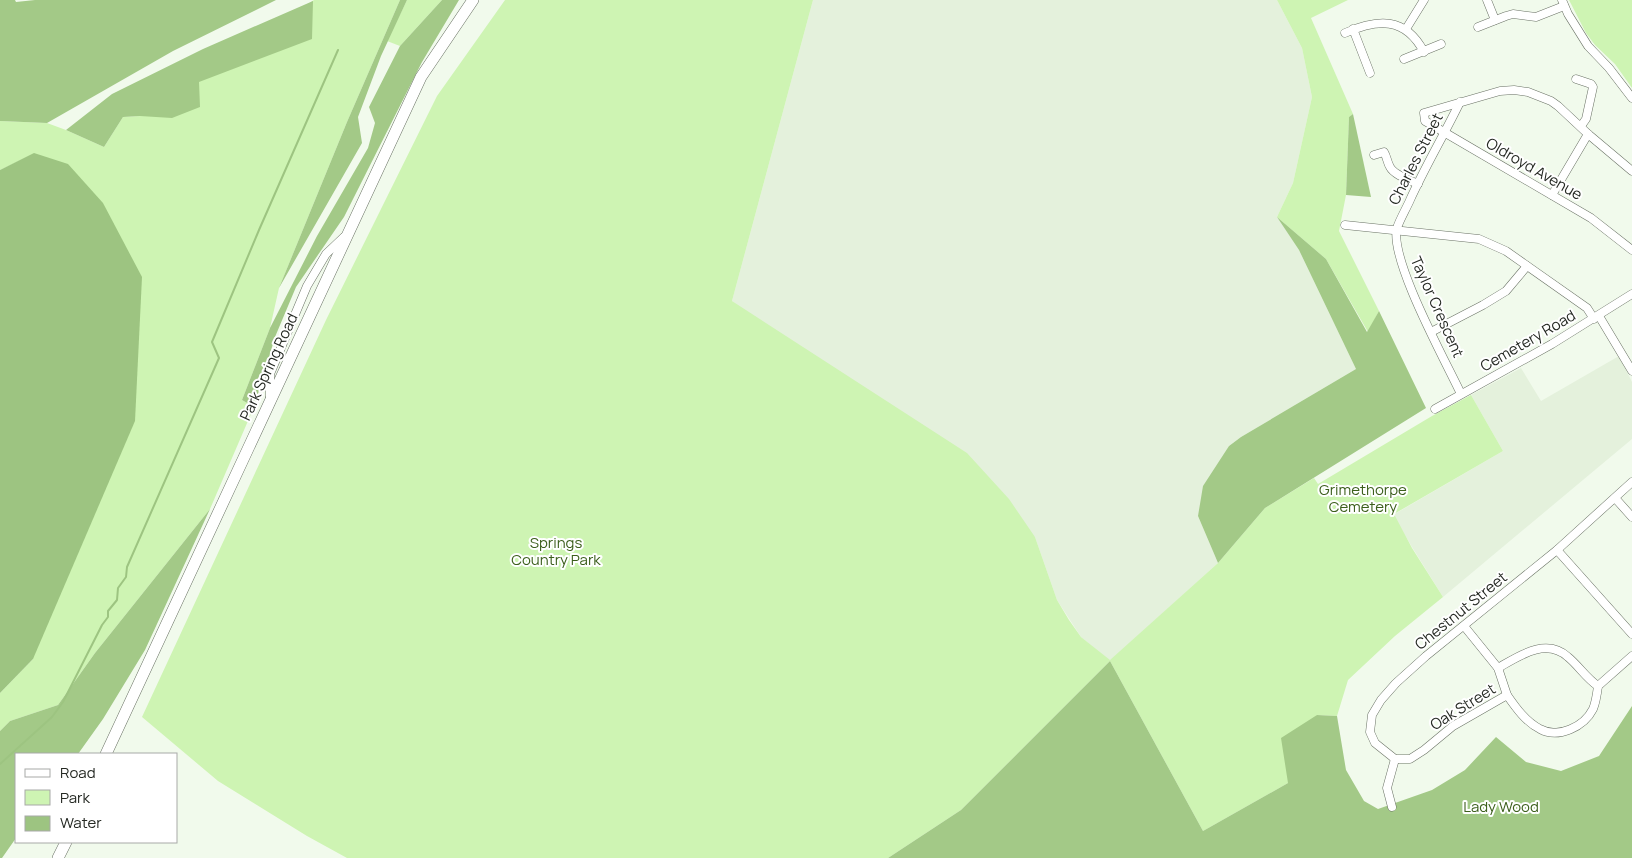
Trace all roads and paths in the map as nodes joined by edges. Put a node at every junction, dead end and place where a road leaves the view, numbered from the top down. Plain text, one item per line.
1 (473, 0) edge
2 (1424, 0) edge
3 (1487, 0) edge
4 (1563, 3) edge
5 (1495, 20) junction
6 (1478, 27) dead end
7 (1353, 29) junction
8 (1406, 29) junction
9 (1345, 33) dead end
10 (1441, 44) dead end
11 (1424, 52) junction
12 (1404, 60) dead end
13 (1370, 73) dead end
14 (1576, 79) dead end
15 (1632, 98) edge
16 (1460, 102) junction
17 (1581, 126) junction
18 (1445, 133) junction
19 (1588, 134) junction
20 (1374, 155) dead end
21 (1632, 171) edge
22 (1418, 184) junction
23 (1552, 195) junction
24 (1345, 225) dead end
25 (1397, 229) junction
26 (1632, 250) edge
27 (1527, 266) junction
28 (1632, 294) edge
29 (1596, 317) junction
30 (1431, 332) junction
31 (1632, 371) edge
32 (1461, 394) junction
33 (1435, 409) dead end
34 (1632, 482) edge
35 (1615, 498) junction
36 (1632, 517) edge
37 (1557, 550) junction
38 (1464, 626) junction
39 (1632, 634) edge
40 (1632, 656) edge
41 (1498, 668) junction
42 (1598, 686) junction
43 (1507, 696) junction
44 (106, 753) edge
45 (1396, 759) junction
46 (1392, 807) dead end
47 (66, 843) edge
48 (58, 858) edge

1 - 44 main road, Park Spring Road
2 - 8 street
3 - 5 street
4 - 5 street
4 - 15 street
5 - 6 street
7 - 8 street
7 - 9 street
7 - 13 street
8 - 11 street
10 - 11 street
11 - 12 street
14 - 17 street
16 - 17 street
16 - 18 street, Charles Street
16 - 18 street, Oldroyd Avenue
17 - 19 street
18 - 22 street, Charles Street
18 - 23 street, Oldroyd Avenue
19 - 21 street
19 - 23 street
20 - 22 street
22 - 25 street, Charles Street
23 - 26 street, Oldroyd Avenue
24 - 25 street
25 - 27 street
25 - 30 street, Taylor Crescent
27 - 29 street
27 - 30 street
28 - 29 street, Cemetery Road
29 - 31 street
29 - 32 street, Cemetery Road
30 - 32 street, Taylor Crescent
32 - 33 street, Cemetery Road
34 - 35 street, Chestnut Street
35 - 36 street
35 - 37 street, Chestnut Street
37 - 38 street, Chestnut Street
37 - 39 street
38 - 41 street
38 - 45 street, Chestnut Street
40 - 42 street
41 - 42 street
41 - 43 street
42 - 43 street, Oak Street
43 - 45 street, Oak Street
45 - 46 street
47 - 48 main road

